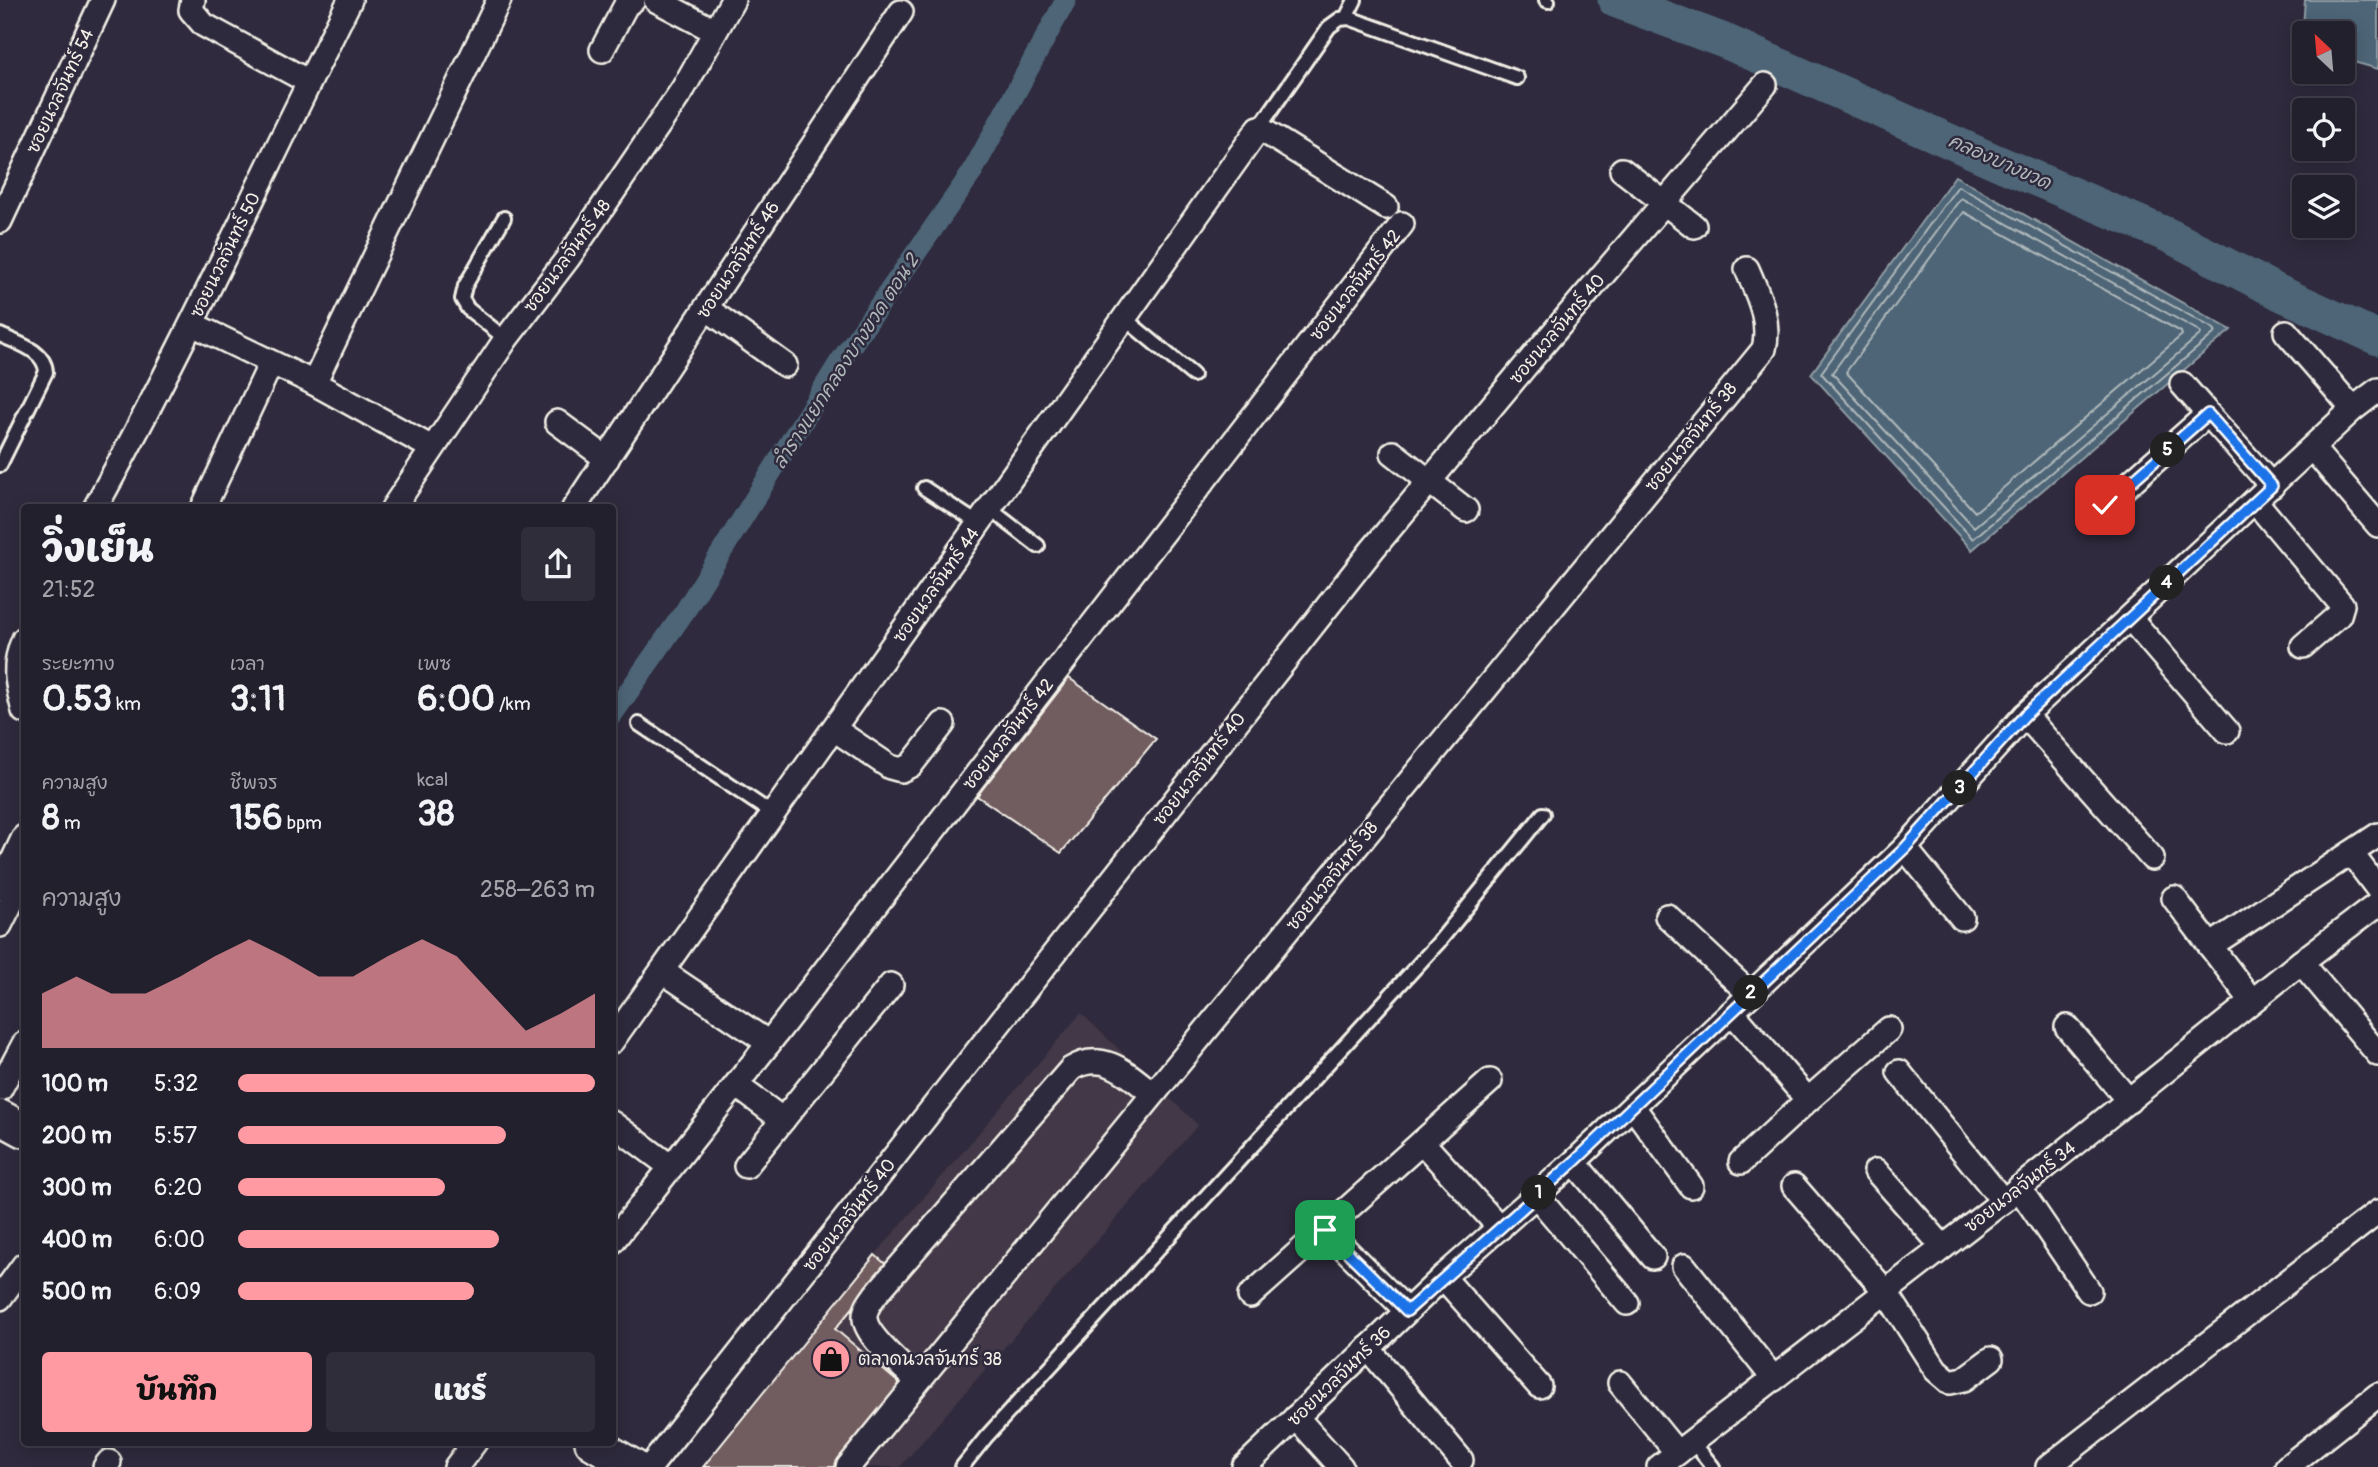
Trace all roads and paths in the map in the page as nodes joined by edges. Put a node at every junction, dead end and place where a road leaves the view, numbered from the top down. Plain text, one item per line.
1 (103, 0) edge
2 (193, 0) edge
3 (350, 0) edge
4 (499, 0) edge
5 (633, 0) edge
6 (656, 0) edge
7 (733, 0) edge
8 (1355, 0) edge
9 (901, 12) dead end
10 (1346, 18) junction
11 (715, 32) junction
12 (602, 50) dead end
13 (1517, 78) dead end
14 (309, 82) junction
15 (1765, 85) dead end
16 (1259, 128) junction
17 (1622, 170) dead end
18 (1664, 203) junction
19 (504, 218) dead end
20 (0, 221) edge
21 (1694, 226) dead end
22 (1747, 269) dead end
23 (706, 308) junction
24 (1124, 318) junction
25 (192, 324) junction
26 (2286, 332) dead end
27 (0, 335) edge
28 (506, 339) junction
29 (271, 363) junction
30 (785, 365) dead end
31 (1193, 375) dead end
32 (314, 383) junction
33 (2182, 384) dead end
34 (2378, 390) edge
35 (2353, 409) junction
36 (2208, 414) junction
37 (556, 422) dead end
38 (432, 448) junction
39 (2312, 448) junction
40 (1393, 453) dead end
41 (607, 459) junction
42 (0, 465) edge
43 (1429, 481) junction
44 (924, 488) dead end
45 (2264, 494) junction
46 (97, 504) edge
47 (205, 504) edge
48 (396, 504) edge
49 (577, 504) edge
50 (2105, 505) dead end
51 (1466, 510) dead end
52 (984, 516) junction
53 (2378, 525) edge
54 (1038, 546) dead end
55 (2130, 618) junction
56 (21, 646) edge
57 (2303, 646) dead end
58 (21, 699) edge
59 (2025, 715) junction
60 (639, 724) dead end
61 (943, 724) dead end
62 (834, 729) junction
63 (2227, 731) dead end
64 (773, 814) junction
65 (1543, 814) dead end
66 (2378, 835) edge
67 (1905, 848) junction
68 (2351, 853) junction
69 (21, 857) edge
70 (2152, 858) dead end
71 (2378, 889) edge
72 (16, 890) edge
73 (2174, 898) dead end
74 (2378, 904) edge
75 (1667, 916) dead end
76 (1962, 918) dead end
77 (0, 925) edge
78 (2210, 946) junction
79 (2301, 962) junction
80 (662, 971) junction
81 (891, 985) dead end
82 (1750, 994) junction
83 (2252, 1001) junction
84 (1732, 1012) junction
85 (2067, 1027) dead end
86 (1889, 1029) dead end
87 (616, 1035) edge
88 (769, 1044) junction
89 (21, 1050) edge
90 (2378, 1054) edge
91 (1899, 1072) dead end
92 (1490, 1082) dead end
93 (736, 1085) junction
94 (0, 1089) edge
95 (1153, 1094) junction
96 (1808, 1100) junction
97 (2129, 1101) junction
98 (1633, 1107) junction
99 (0, 1117) edge
100 (783, 1121) junction
101 (616, 1126) edge
102 (21, 1128) edge
103 (1422, 1142) junction
104 (1574, 1162) junction
105 (1741, 1163) dead end
106 (746, 1166) dead end
107 (671, 1167) junction
108 (1877, 1171) dead end
109 (1692, 1186) dead end
110 (1794, 1186) dead end
111 (1536, 1195) junction
112 (2011, 1195) junction
113 (2378, 1212) edge
114 (1500, 1228) junction
115 (1325, 1230) junction
116 (616, 1237) edge
117 (1943, 1247) junction
118 (1653, 1257) dead end
119 (1684, 1266) dead end
120 (21, 1269) edge
121 (1443, 1277) junction
122 (2090, 1291) dead end
123 (1886, 1292) junction
124 (1250, 1296) dead end
125 (0, 1298) edge
126 (1627, 1303) dead end
127 (1407, 1311) junction
128 (1368, 1348) junction
129 (1991, 1359) dead end
130 (1774, 1379) junction
131 (918, 1381) junction
132 (1620, 1382) dead end
133 (1539, 1386) dead end
134 (2378, 1395) edge
135 (1296, 1417) junction
136 (472, 1446) edge
137 (599, 1446) edge
138 (1676, 1454) edge
139 (1461, 1460) dead end
140 (456, 1467) edge
141 (634, 1467) edge
142 (650, 1467) edge
143 (848, 1467) edge
144 (962, 1467) edge
145 (1244, 1467) edge
146 (1341, 1467) edge
147 (1713, 1467) edge
148 (2048, 1467) edge
149 (2287, 1467) edge

1 - 20 street, ซอยนวลจันทร์ 54
2 - 14 street
3 - 14 street, ซอยนวลจันทร์ 50
4 - 32 street
5 - 12 street
6 - 11 street
7 - 11 street, ซอยนวลจันทร์ 48
8 - 10 lane
9 - 23 street, ซอยนวลจันทร์ 46
10 - 13 lane
10 - 16 lane
11 - 28 street, ซอยนวลจันทร์ 48
14 - 25 street, ซอยนวลจันทร์ 50
15 - 18 street, ซอยนวลจันทร์ 40
16 - 24 street, ซอยนวลจันทร์ 44
16 - 88 street, ซอยนวลจันทร์ 42
17 - 18 street
18 - 21 street
18 - 43 street, ซอยนวลจันทร์ 40
19 - 28 lane
22 - 95 street, ซอยนวลจันทร์ 38
23 - 30 street
23 - 41 street, ซอยนวลจันทร์ 46
24 - 31 lane
24 - 52 street, ซอยนวลจันทร์ 44
25 - 29 street
25 - 46 street, ซอยนวลจันทร์ 50
26 - 35 street
27 - 42 lane
28 - 38 street, ซอยนวลจันทร์ 48
29 - 32 street
29 - 47 street
32 - 38 street
33 - 36 street
34 - 35 street, ซอยนวลจันทร์ 36
35 - 39 street, ซอยนวลจันทร์ 36
36 - 45 street
36 - 50 street
37 - 41 street
38 - 48 street, ซอยนวลจันทร์ 48
39 - 45 street, ซอยนวลจันทร์ 36
39 - 53 street
40 - 43 street
41 - 49 street, ซอยนวลจันทร์ 46
43 - 51 street
43 - 142 street, ซอยนวลจันทร์ 40
44 - 52 lane
45 - 55 street, ซอยนวลจันทร์ 36
45 - 57 street
52 - 54 lane
52 - 62 street, ซอยนวลจันทร์ 44
55 - 59 street, ซอยนวลจันทร์ 36
55 - 63 street
56 - 58 street
59 - 67 street, ซอยนวลจันทร์ 36
59 - 70 street
60 - 64 lane
61 - 62 street
62 - 64 street, ซอยนวลจันทร์ 44
64 - 80 street, ซอยนวลจันทร์ 44
65 - 144 lane
66 - 68 street
67 - 76 street
67 - 82 street, ซอยนวลจันทร์ 36
68 - 71 street
68 - 78 street
69 - 72 street
72 - 77 street
73 - 78 street
74 - 79 street, ซอยนวลจันทร์ 34
75 - 82 street
78 - 83 street
79 - 83 street, ซอยนวลจันทร์ 34
79 - 90 street
80 - 87 street, ซอยนวลจันทร์ 44
80 - 88 street
81 - 100 street
82 - 84 street, ซอยนวลจันทร์ 36
83 - 97 street, ซอยนวลจันทร์ 34
84 - 96 street
84 - 98 street, ซอยนวลจันทร์ 36
85 - 97 street
86 - 96 street
88 - 93 street, ซอยนวลจันทร์ 42
89 - 94 street
91 - 112 street
92 - 103 street
93 - 100 street
93 - 107 street, ซอยนวลจันทร์ 42
95 - 131 street, ซอยนวลจันทร์ 38
95 - 131 street
96 - 105 street
97 - 112 street, ซอยนวลจันทร์ 34
98 - 104 street, ซอยนวลจันทร์ 36
98 - 109 street
99 - 102 main road
100 - 106 street
101 - 107 street
103 - 114 street
103 - 115 street
104 - 111 street, ซอยนวลจันทร์ 36
104 - 118 street
107 - 116 street, ซอยนวลจันทร์ 42
108 - 117 street
110 - 123 street
111 - 114 street, ซอยนวลจันทร์ 36
111 - 126 street
112 - 117 street, ซอยนวลจันทร์ 34
112 - 122 street
113 - 148 street
114 - 121 street, ซอยนวลจันทร์ 36
115 - 124 street
115 - 127 street
117 - 123 street, ซอยนวลจันทร์ 34
119 - 130 street
120 - 125 street
121 - 127 street, ซอยนวลจันทร์ 36
121 - 133 street
123 - 129 street
123 - 130 street, ซอยนวลจันทร์ 34
127 - 128 street, ซอยนวลจันทร์ 36
128 - 135 street, ซอยนวลจันทร์ 36
128 - 139 street
130 - 138 street, ซอยนวลจันทร์ 34
131 - 143 street, ซอยนวลจันทร์ 38
132 - 138 street
134 - 149 street
135 - 145 street, ซอยนวลจันทร์ 36
135 - 146 street
136 - 140 street
137 - 141 main road
138 - 147 lane

